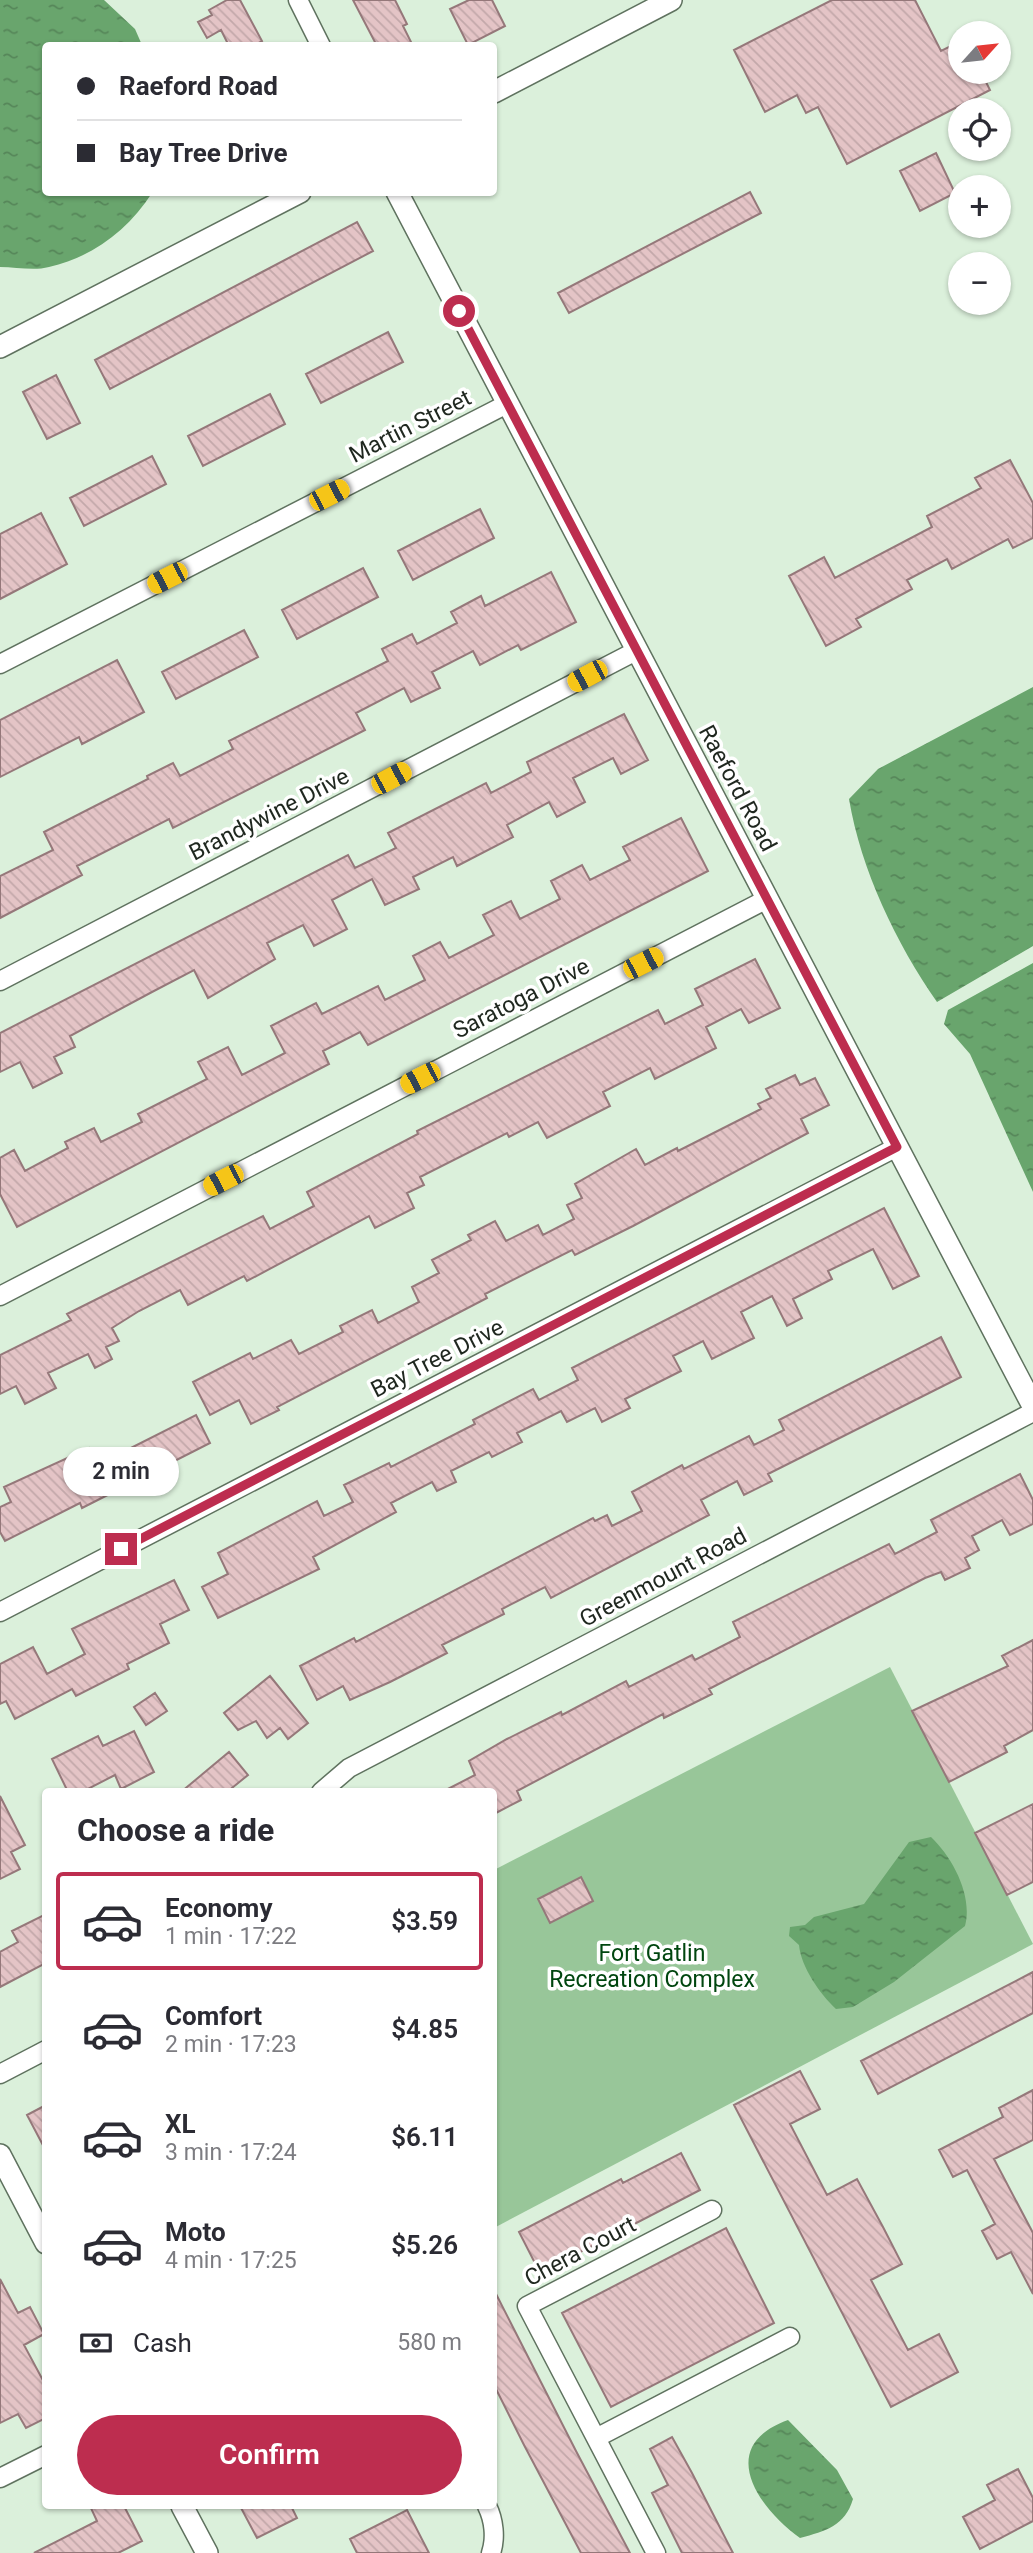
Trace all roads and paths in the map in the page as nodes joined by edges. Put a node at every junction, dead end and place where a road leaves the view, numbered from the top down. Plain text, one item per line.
1 (298, 0) edge
2 (671, 0) edge
3 (319, 42) edge
4 (497, 90) edge
5 (292, 196) edge
6 (399, 196) edge
7 (0, 347) edge
8 (507, 404) junction
9 (636, 651) junction
10 (0, 664) edge
11 (767, 899) junction
12 (0, 981) edge
13 (897, 1147) junction
14 (0, 1296) edge
15 (1033, 1406) edge
16 (1033, 1412) edge
17 (0, 1612) edge
18 (326, 1788) edge
19 (42, 2052) edge
20 (0, 2074) edge
21 (0, 2155) edge
22 (712, 2210) dead end
23 (42, 2236) edge
24 (790, 2337) dead end
25 (596, 2438) junction
26 (42, 2457) edge
27 (0, 2478) edge
28 (184, 2509) edge
29 (488, 2509) edge
30 (207, 2553) edge
31 (491, 2553) edge
32 (656, 2553) edge

1 - 3 street
2 - 4 street
5 - 7 street
6 - 8 street, Raeford Road
8 - 9 street, Raeford Road
8 - 10 street, Martin Street
9 - 11 street, Raeford Road
9 - 12 street, Brandywine Drive
11 - 13 street, Raeford Road
11 - 14 street, Saratoga Drive
13 - 15 street, Raeford Road
13 - 17 street, Bay Tree Drive
16 - 18 street, Greenmount Road
19 - 20 street
21 - 23 street
22 - 25 street, Chera Court
24 - 25 street
25 - 32 street, Chera Court
26 - 27 street
28 - 30 street
29 - 31 street

